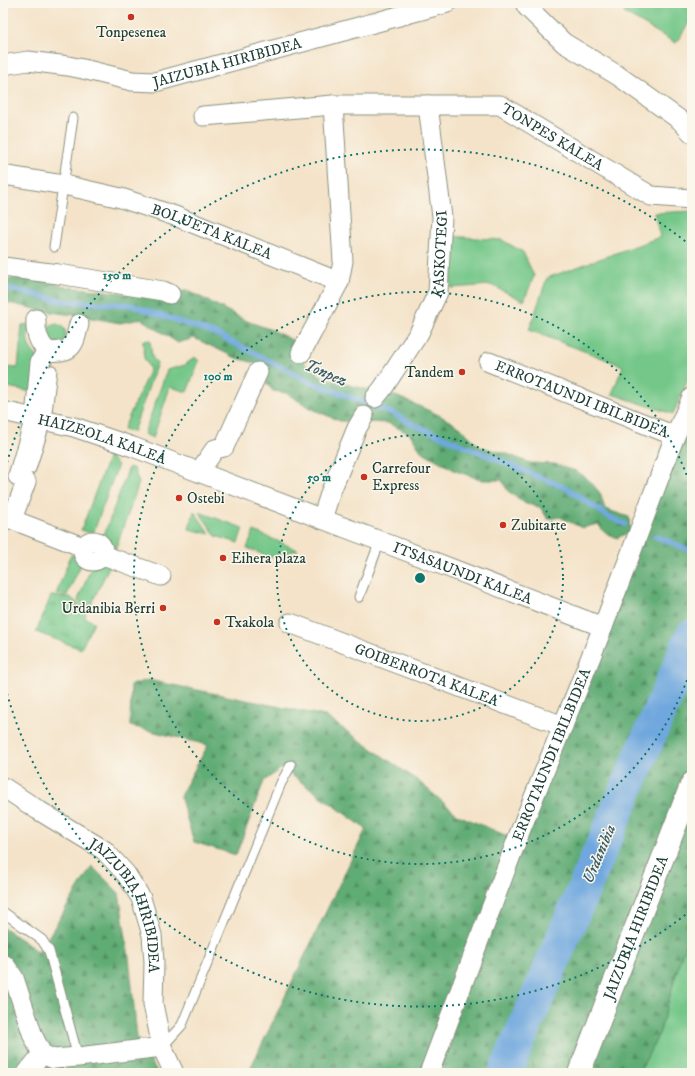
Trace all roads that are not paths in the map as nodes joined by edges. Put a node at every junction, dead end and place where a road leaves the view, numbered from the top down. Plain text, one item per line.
1 (446, 3) edge
2 (525, 3) edge
3 (3, 64) edge
4 (333, 104) junction
5 (428, 105) junction
6 (203, 116) dead end
7 (73, 118) dead end
8 (692, 133) edge
9 (3, 175) edge
10 (64, 185) junction
11 (692, 199) edge
12 (54, 247) dead end
13 (3, 267) edge
14 (339, 282) junction
15 (170, 294) dead end
16 (36, 319) dead end
17 (79, 324) dead end
18 (47, 351) junction
19 (301, 353) dead end
20 (489, 362) dead end
21 (52, 370) dead end
22 (258, 372) dead end
23 (379, 393) dead end
24 (692, 397) edge
25 (3, 411) edge
26 (364, 416) dead end
27 (40, 420) junction
28 (675, 436) junction
29 (31, 469) dead end
30 (199, 472) junction
31 (8, 518) edge
32 (322, 519) junction
33 (380, 541) junction
34 (161, 576) dead end
35 (359, 597) dead end
36 (290, 623) dead end
37 (603, 627) junction
38 (563, 726) junction
39 (291, 765) dead end
40 (692, 783) edge
41 (3, 787) edge
42 (3, 912) edge
43 (3, 964) edge
44 (162, 1047) junction
45 (42, 1054) junction
46 (78, 1057) junction
47 (27, 1073) edge
48 (174, 1073) edge
49 (429, 1073) edge
50 (579, 1073) edge

1 - 3 street, JAIZUBIA HIRIBIDEA
2 - 8 street
4 - 5 street, TONPES KALEA
4 - 6 street, TONPES KALEA
4 - 14 street
5 - 11 street, TONPES KALEA
5 - 23 street, KASKOTEGI
7 - 10 lane
9 - 10 street, BOLUETA KALEA
10 - 12 lane
10 - 14 street, BOLUETA KALEA
13 - 15 street
14 - 19 street
16 - 18 street
17 - 18 street
18 - 27 street
20 - 28 street, ERROTAUNDI IBILBIDEA
21 - 27 lane
22 - 30 street
24 - 28 street, ERROTAUNDI IBILBIDEA
25 - 27 street, HAIZEOLA KALEA
26 - 32 street
27 - 29 lane
27 - 30 street, HAIZEOLA KALEA
27 - 31 street
28 - 37 street, ERROTAUNDI IBILBIDEA
30 - 32 street
31 - 34 street
32 - 33 street, ITSASAUNDI KALEA
33 - 35 lane
33 - 37 street, ITSASAUNDI KALEA
36 - 38 street, GOIBERROTA KALEA
37 - 38 street, ERROTAUNDI IBILBIDEA
38 - 49 street, ERROTAUNDI IBILBIDEA
39 - 44 lane
40 - 50 main road, JAIZUBIA HIRIBIDEA
41 - 44 street, JAIZUBIA HIRIBIDEA
42 - 46 lane
43 - 45 street
44 - 46 street
44 - 48 street, JAIZUBIA HIRIBIDEA
45 - 46 street
45 - 47 street

